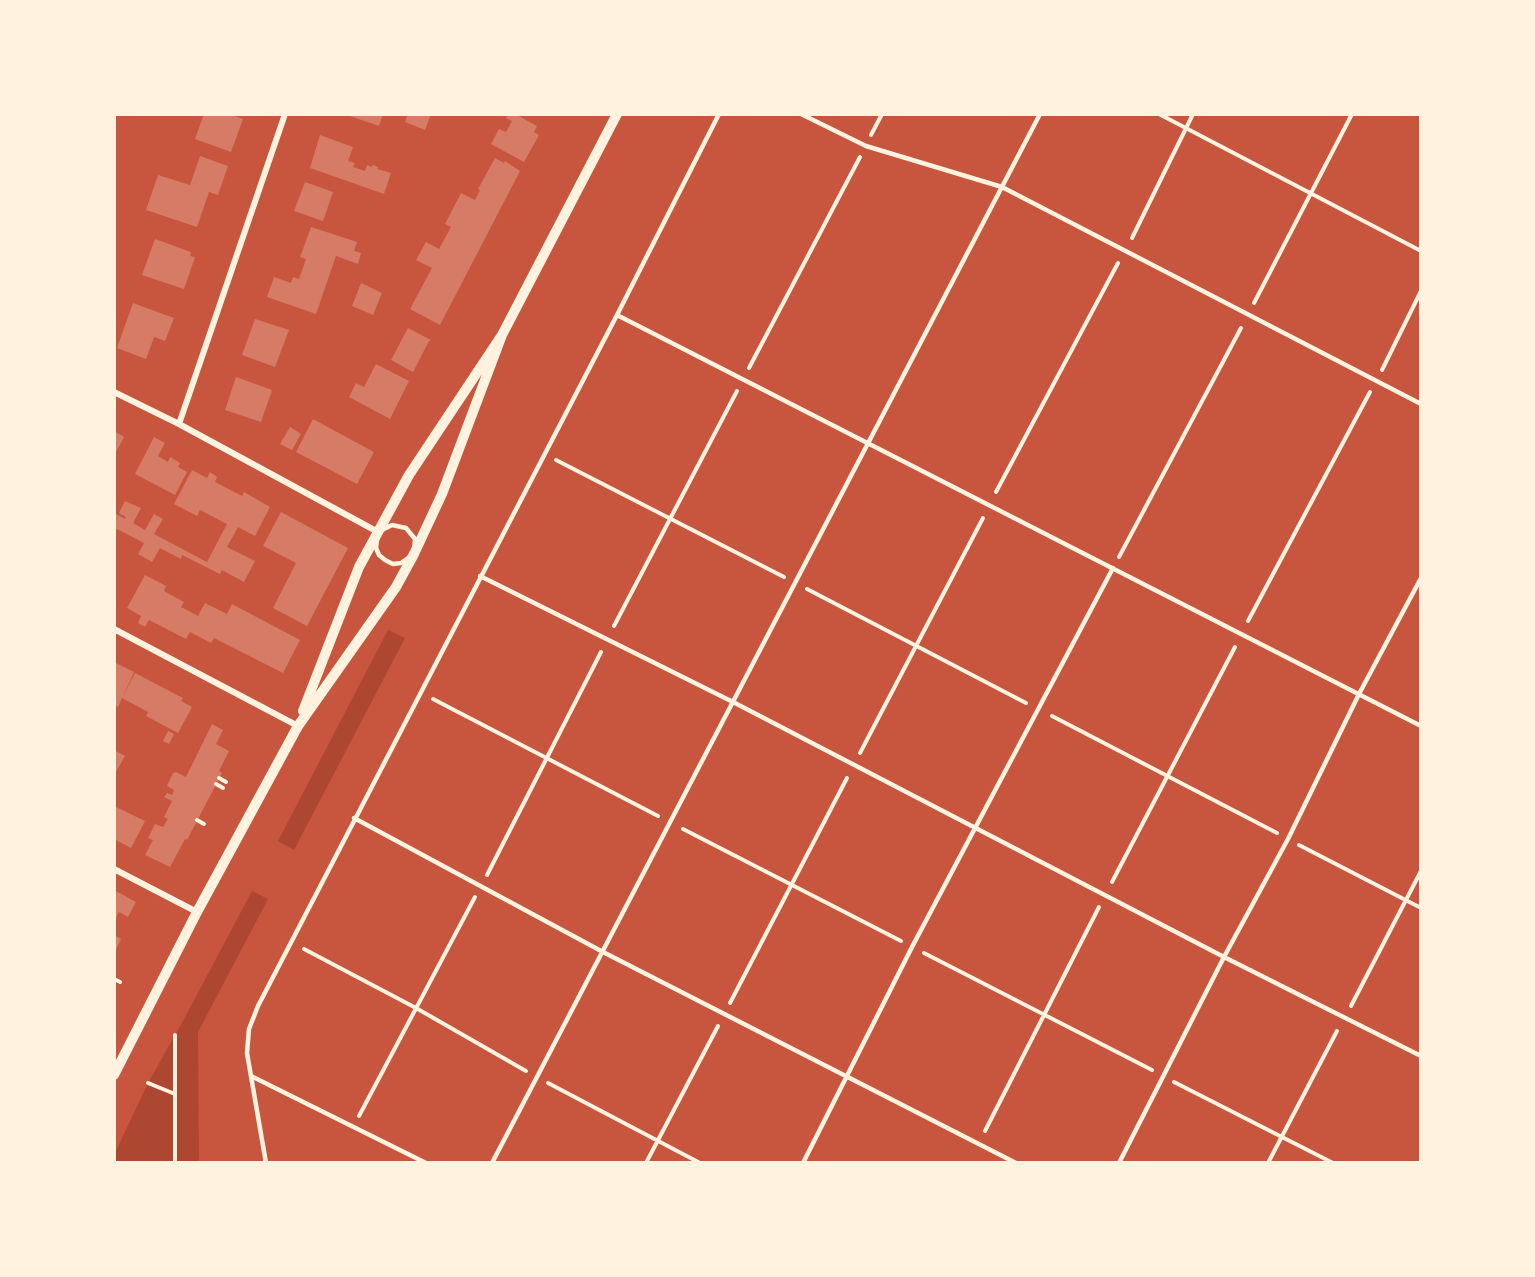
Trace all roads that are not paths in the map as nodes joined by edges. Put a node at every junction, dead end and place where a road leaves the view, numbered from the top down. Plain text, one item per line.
1 (285, 114) edge
2 (617, 114) edge
3 (719, 114) edge
4 (801, 114) edge
5 (1040, 114) edge
6 (1002, 187) junction
7 (617, 315) junction
8 (502, 335) junction
9 (114, 392) edge
10 (1421, 404) edge
11 (179, 424) junction
12 (868, 443) junction
13 (378, 532) junction
14 (414, 554) junction
15 (1113, 568) junction
16 (480, 576) junction
17 (1421, 578) edge
18 (114, 629) edge
19 (1359, 694) junction
20 (733, 702) junction
21 (298, 726) junction
22 (1421, 726) edge
23 (354, 818) junction
24 (975, 826) junction
25 (114, 869) edge
26 (197, 912) junction
27 (603, 952) junction
28 (1224, 957) junction
29 (1421, 1056) edge
30 (114, 1075) edge
31 (251, 1076) junction
32 (848, 1076) junction
33 (266, 1163) edge
34 (426, 1163) edge
35 (492, 1163) edge
36 (803, 1163) edge
37 (1016, 1163) edge
38 (1119, 1163) edge

1 - 11 street
2 - 8 street
3 - 7 lane
4 - 6 lane
5 - 6 lane
6 - 10 lane
6 - 12 lane
7 - 12 lane
7 - 16 lane
8 - 13 street
8 - 14 street
9 - 11 street
11 - 13 street
12 - 15 lane
12 - 20 lane
13 - 14 lane
13 - 14 lane
13 - 21 street
14 - 21 street
15 - 19 lane
15 - 24 lane
16 - 20 lane
16 - 23 lane
17 - 19 lane
18 - 21 street
19 - 22 lane
19 - 28 lane
20 - 24 lane
20 - 27 lane
21 - 26 street
23 - 27 lane
23 - 31 lane
24 - 28 lane
24 - 32 lane
25 - 26 street
26 - 30 street
27 - 32 lane
27 - 35 lane
28 - 29 lane
28 - 38 lane
31 - 33 lane
31 - 34 lane
32 - 36 lane
32 - 37 lane

